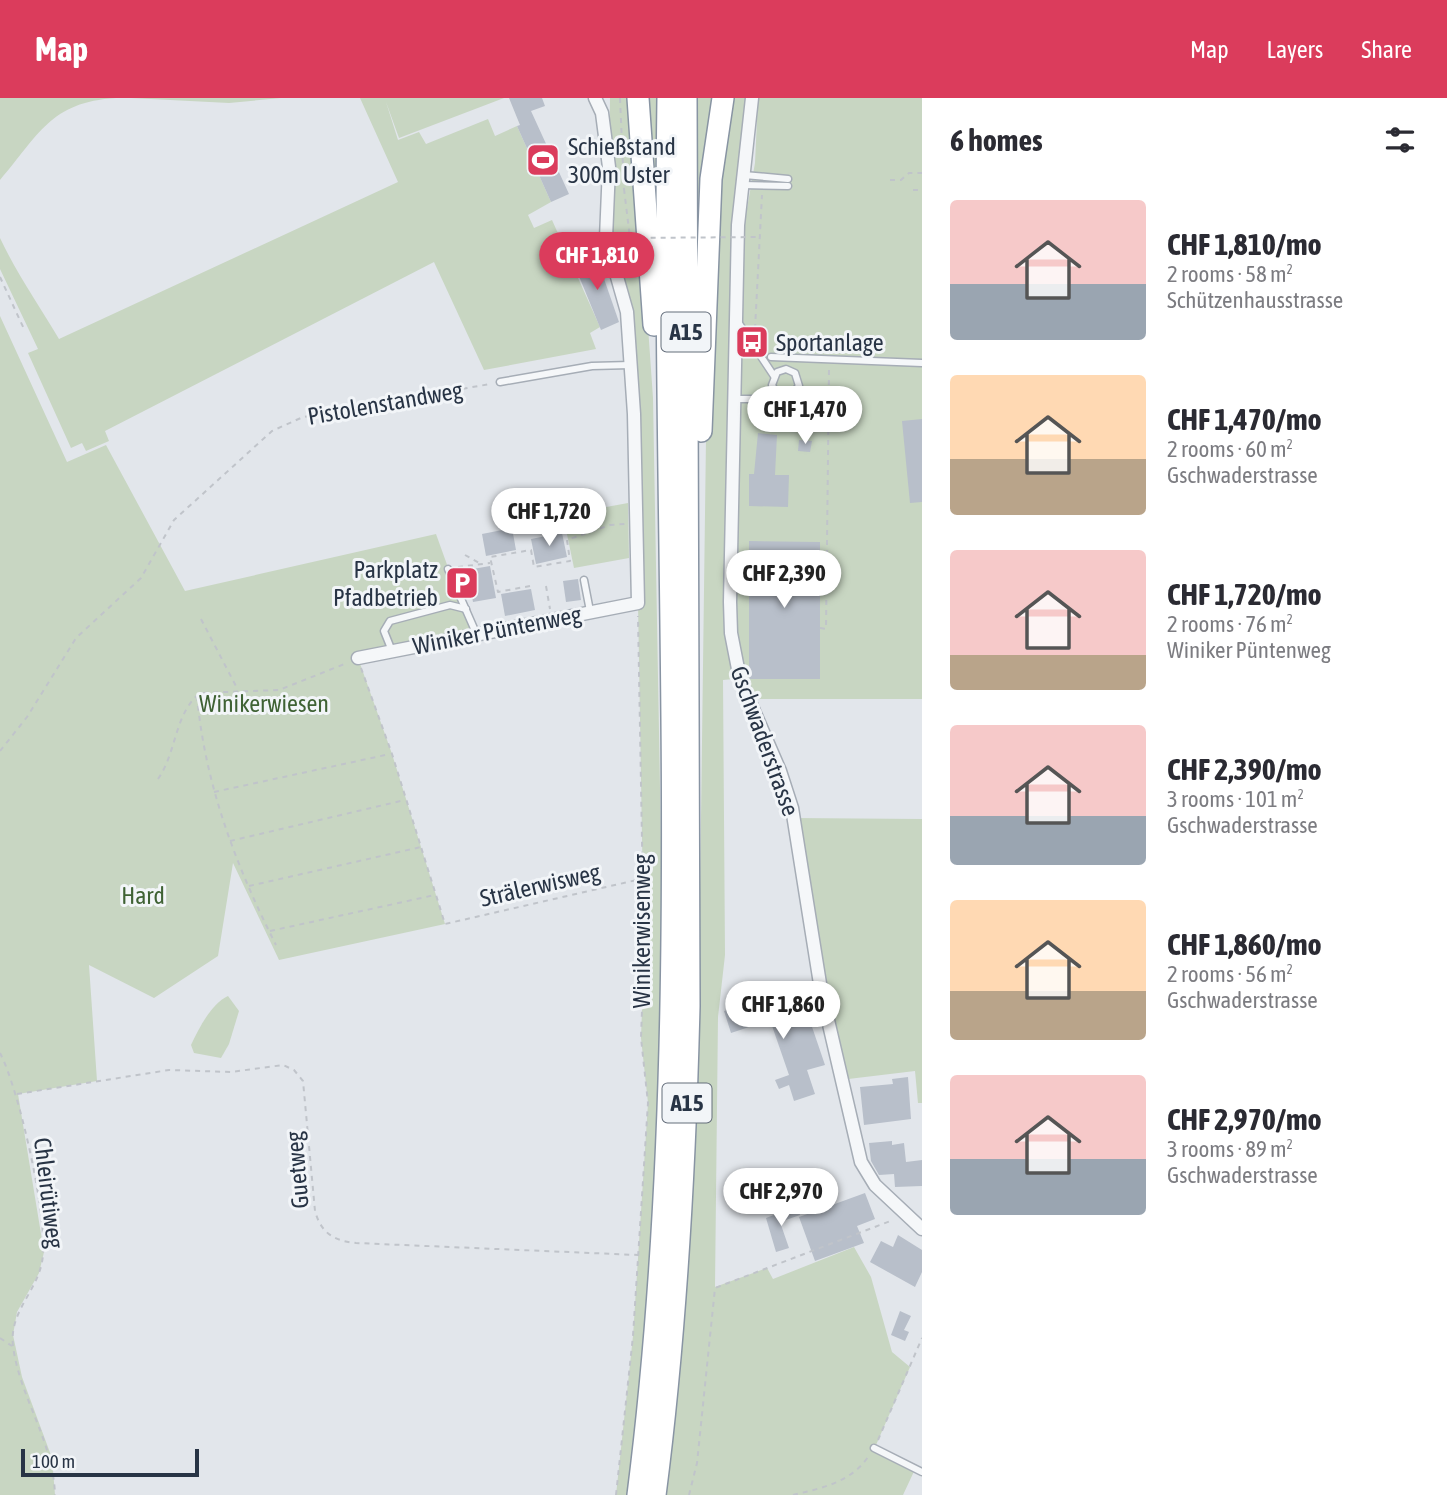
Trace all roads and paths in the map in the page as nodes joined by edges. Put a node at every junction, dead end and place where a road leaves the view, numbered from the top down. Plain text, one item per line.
1 (595, 98) edge
2 (620, 98) edge
3 (638, 98) edge
4 (668, 98) edge
5 (686, 98) edge
6 (723, 98) edge
7 (752, 98) edge
8 (922, 173) edge
9 (741, 180) junction
10 (890, 180) dead end
11 (788, 182) dead end
12 (913, 190) dead end
13 (922, 190) edge
14 (762, 195) dead end
15 (760, 237) junction
16 (0, 277) edge
17 (736, 319) junction
18 (24, 329) dead end
19 (755, 332) dead end
20 (771, 358) dead end
21 (787, 358) junction
22 (830, 360) junction
23 (922, 363) edge
24 (630, 365) junction
25 (786, 369) junction
26 (774, 376) junction
27 (500, 382) joint
28 (776, 394) junction
29 (734, 399) junction
30 (668, 487) junction
31 (636, 524) junction
32 (465, 555) dead end
33 (491, 562) junction
34 (482, 565) junction
35 (690, 565) junction
36 (448, 569) joint
37 (584, 580) dead end
38 (530, 586) dead end
39 (546, 586) dead end
40 (638, 603) junction
41 (466, 608) junction
42 (590, 611) junction
43 (201, 619) dead end
44 (552, 619) junction
45 (820, 628) dead end
46 (477, 633) junction
47 (392, 651) junction
48 (358, 658) junction
49 (239, 691) junction
50 (197, 695) junction
51 (0, 751) edge
52 (392, 754) junction
53 (159, 779) dead end
54 (214, 792) junction
55 (406, 800) junction
56 (229, 841) junction
57 (421, 848) junction
58 (642, 879) junction
59 (248, 887) junction
60 (436, 895) junction
61 (269, 931) junction
62 (276, 945) dead end
63 (0, 1054) edge
64 (17, 1094) junction
65 (907, 1214) junction
66 (922, 1229) edge
67 (639, 1255) junction
68 (0, 1338) edge
69 (922, 1338) edge
70 (13, 1347) junction
71 (874, 1448) junction
72 (922, 1472) edge
73 (55, 1495) edge
74 (616, 1495) edge
75 (638, 1495) edge
76 (655, 1495) edge
77 (689, 1495) edge
78 (793, 1495) edge

1 - 24 street
2 - 15 path, bridge
3 - 30 highway
4 - 30 highway, A15
5 - 35 highway, A15
6 - 35 highway
7 - 9 street, Gschwaderstrasse
8 - 10 path
9 - 11 lane
9 - 17 street, Gschwaderstrasse
12 - 13 path
14 - 15 path
15 - 19 path
16 - 18 path
17 - 26 lane
17 - 29 street, Gschwaderstrasse
20 - 21 lane
21 - 22 lane
21 - 25 lane
22 - 23 lane
22 - 45 path
24 - 27 lane
24 - 31 street
25 - 26 lane
25 - 28 lane
26 - 28 lane
27 - 51 path, Pistolenstandweg
28 - 29 lane
29 - 65 street, Gschwaderstrasse
30 - 75 highway, A15
31 - 33 path
31 - 40 street
32 - 34 path
33 - 34 path
33 - 38 path
34 - 36 path
35 - 76 highway, A15
36 - 41 lane
37 - 42 lane
39 - 44 path
40 - 42 street, Winiker Püntenweg
40 - 58 path, Winikerwisenweg
41 - 46 lane
41 - 47 lane
42 - 44 street, Winiker Püntenweg
43 - 49 path
44 - 46 street, Winiker Püntenweg
46 - 47 street, Winiker Püntenweg
47 - 48 street, Winiker Püntenweg
48 - 49 path
48 - 52 path
49 - 50 path
50 - 53 path
50 - 54 path
52 - 54 path
52 - 55 path
54 - 56 path
55 - 56 path
55 - 57 path
56 - 59 path
57 - 59 path
57 - 60 path
58 - 60 path, Strälerwisweg
58 - 67 path, Winikerwisenweg
59 - 61 path
60 - 61 path
61 - 62 path
63 - 64 path, Chleirütiweg
64 - 67 path, Guetweg
64 - 70 path, Chleirütiweg
65 - 66 street, Gschwaderstrasse
65 - 77 path
67 - 74 path, Winikerwisenweg
68 - 70 path
69 - 71 path
70 - 73 path, Chleirütiweg
71 - 72 lane
71 - 78 path

